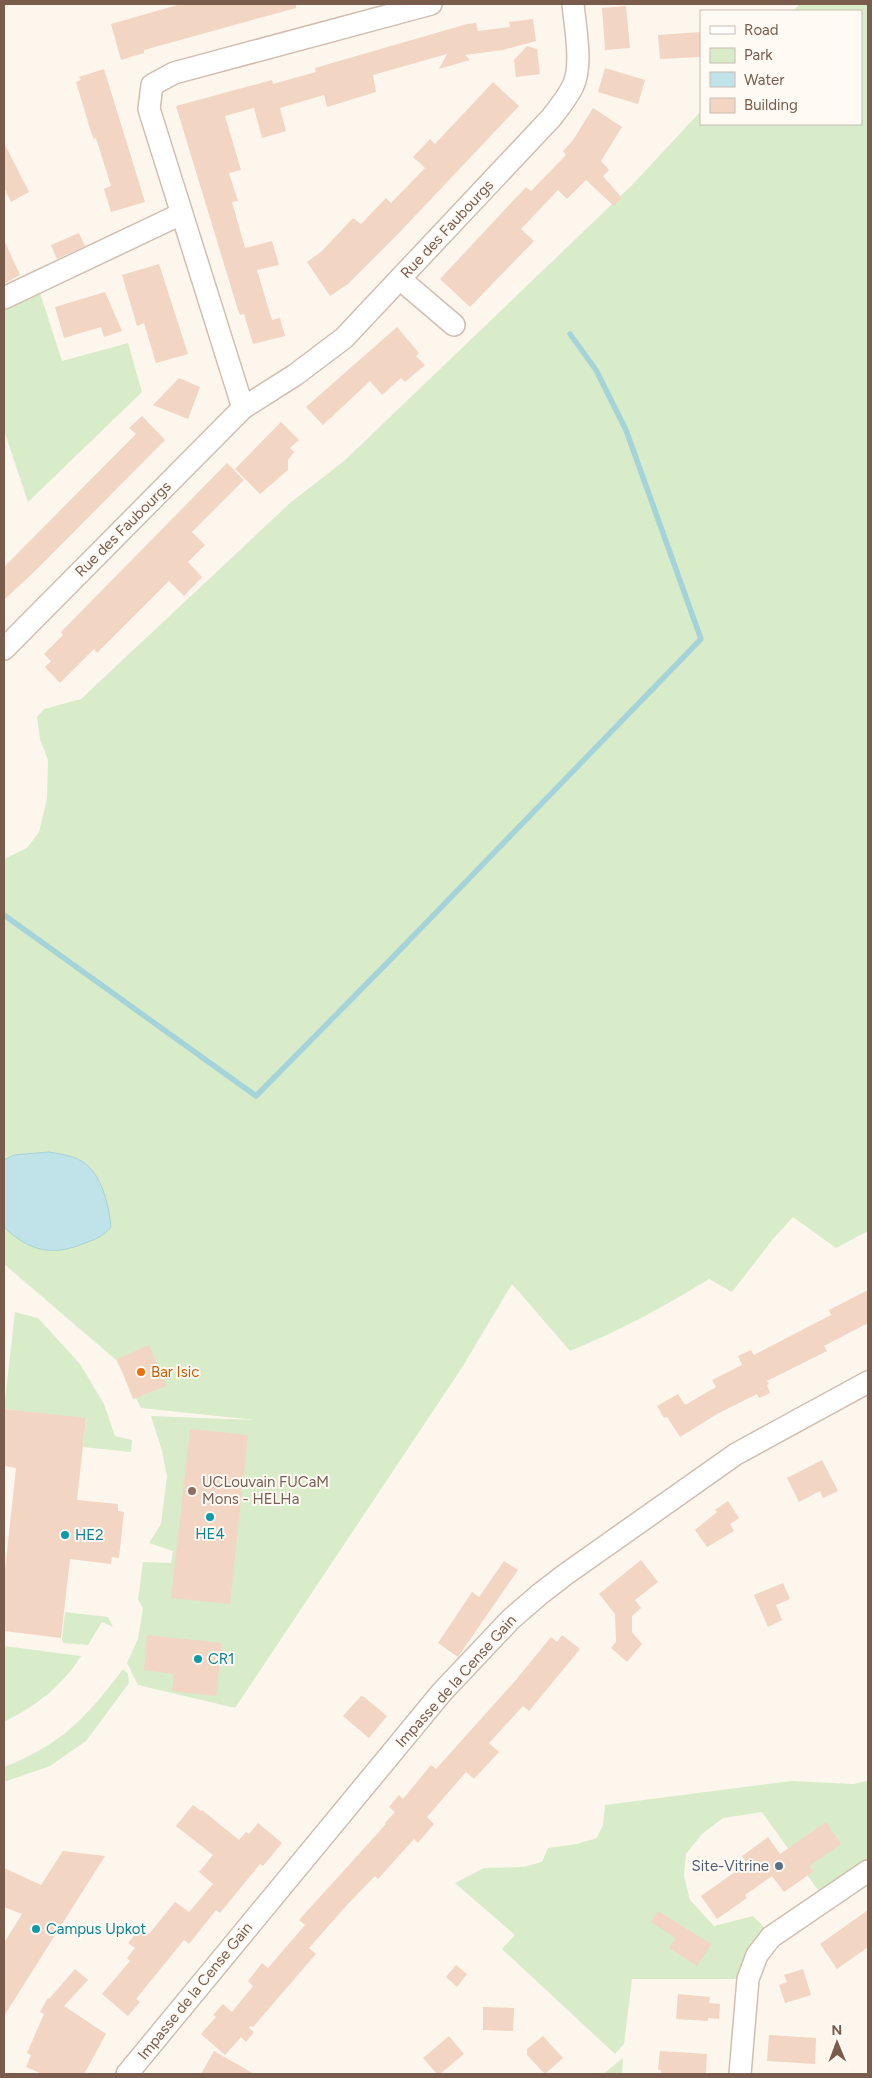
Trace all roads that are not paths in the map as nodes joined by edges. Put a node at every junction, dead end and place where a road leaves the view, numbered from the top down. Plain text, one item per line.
1 (431, 4) edge
2 (573, 4) edge
3 (182, 214) junction
4 (400, 279) junction
5 (4, 298) edge
6 (454, 325) dead end
7 (243, 408) junction
8 (4, 649) edge
9 (868, 1382) edge
10 (868, 1871) edge
11 (126, 2074) edge
12 (740, 2074) edge

1 - 3 street
2 - 4 street, Rue des Faubourgs
3 - 5 street
3 - 7 street
4 - 6 street
4 - 7 street, Rue des Faubourgs
7 - 8 street, Rue des Faubourgs
9 - 11 street, Impasse de la Cense Gain
10 - 12 street

